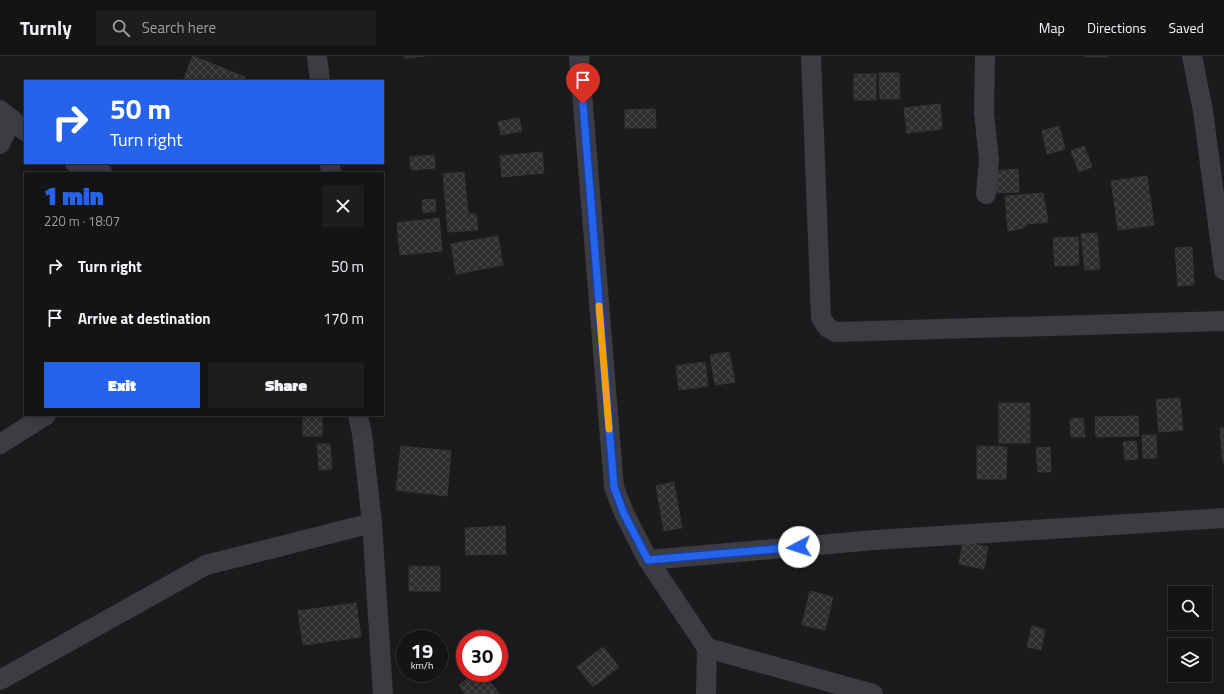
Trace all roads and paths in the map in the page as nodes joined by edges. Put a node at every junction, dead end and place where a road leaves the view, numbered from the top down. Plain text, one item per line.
1 (317, 56) edge
2 (579, 56) edge
3 (811, 56) edge
4 (985, 56) edge
5 (1192, 56) edge
6 (320, 80) edge
7 (12, 120) edge
8 (0, 144) edge
9 (78, 164) edge
10 (99, 172) edge
11 (986, 194) dead end
12 (1224, 270) edge
13 (1224, 322) edge
14 (44, 416) edge
15 (358, 416) edge
16 (0, 444) edge
17 (1224, 518) edge
18 (372, 522) junction
19 (648, 560) junction
20 (707, 648) junction
21 (0, 680) edge
22 (383, 694) edge
23 (706, 694) edge
24 (873, 694) edge

1 - 6 street
2 - 19 street
3 - 13 street
4 - 11 street
5 - 12 street
7 - 8 street
9 - 10 street
14 - 16 street
15 - 18 street
17 - 19 street
18 - 21 street
18 - 22 street
19 - 20 street
20 - 23 street
20 - 24 street

